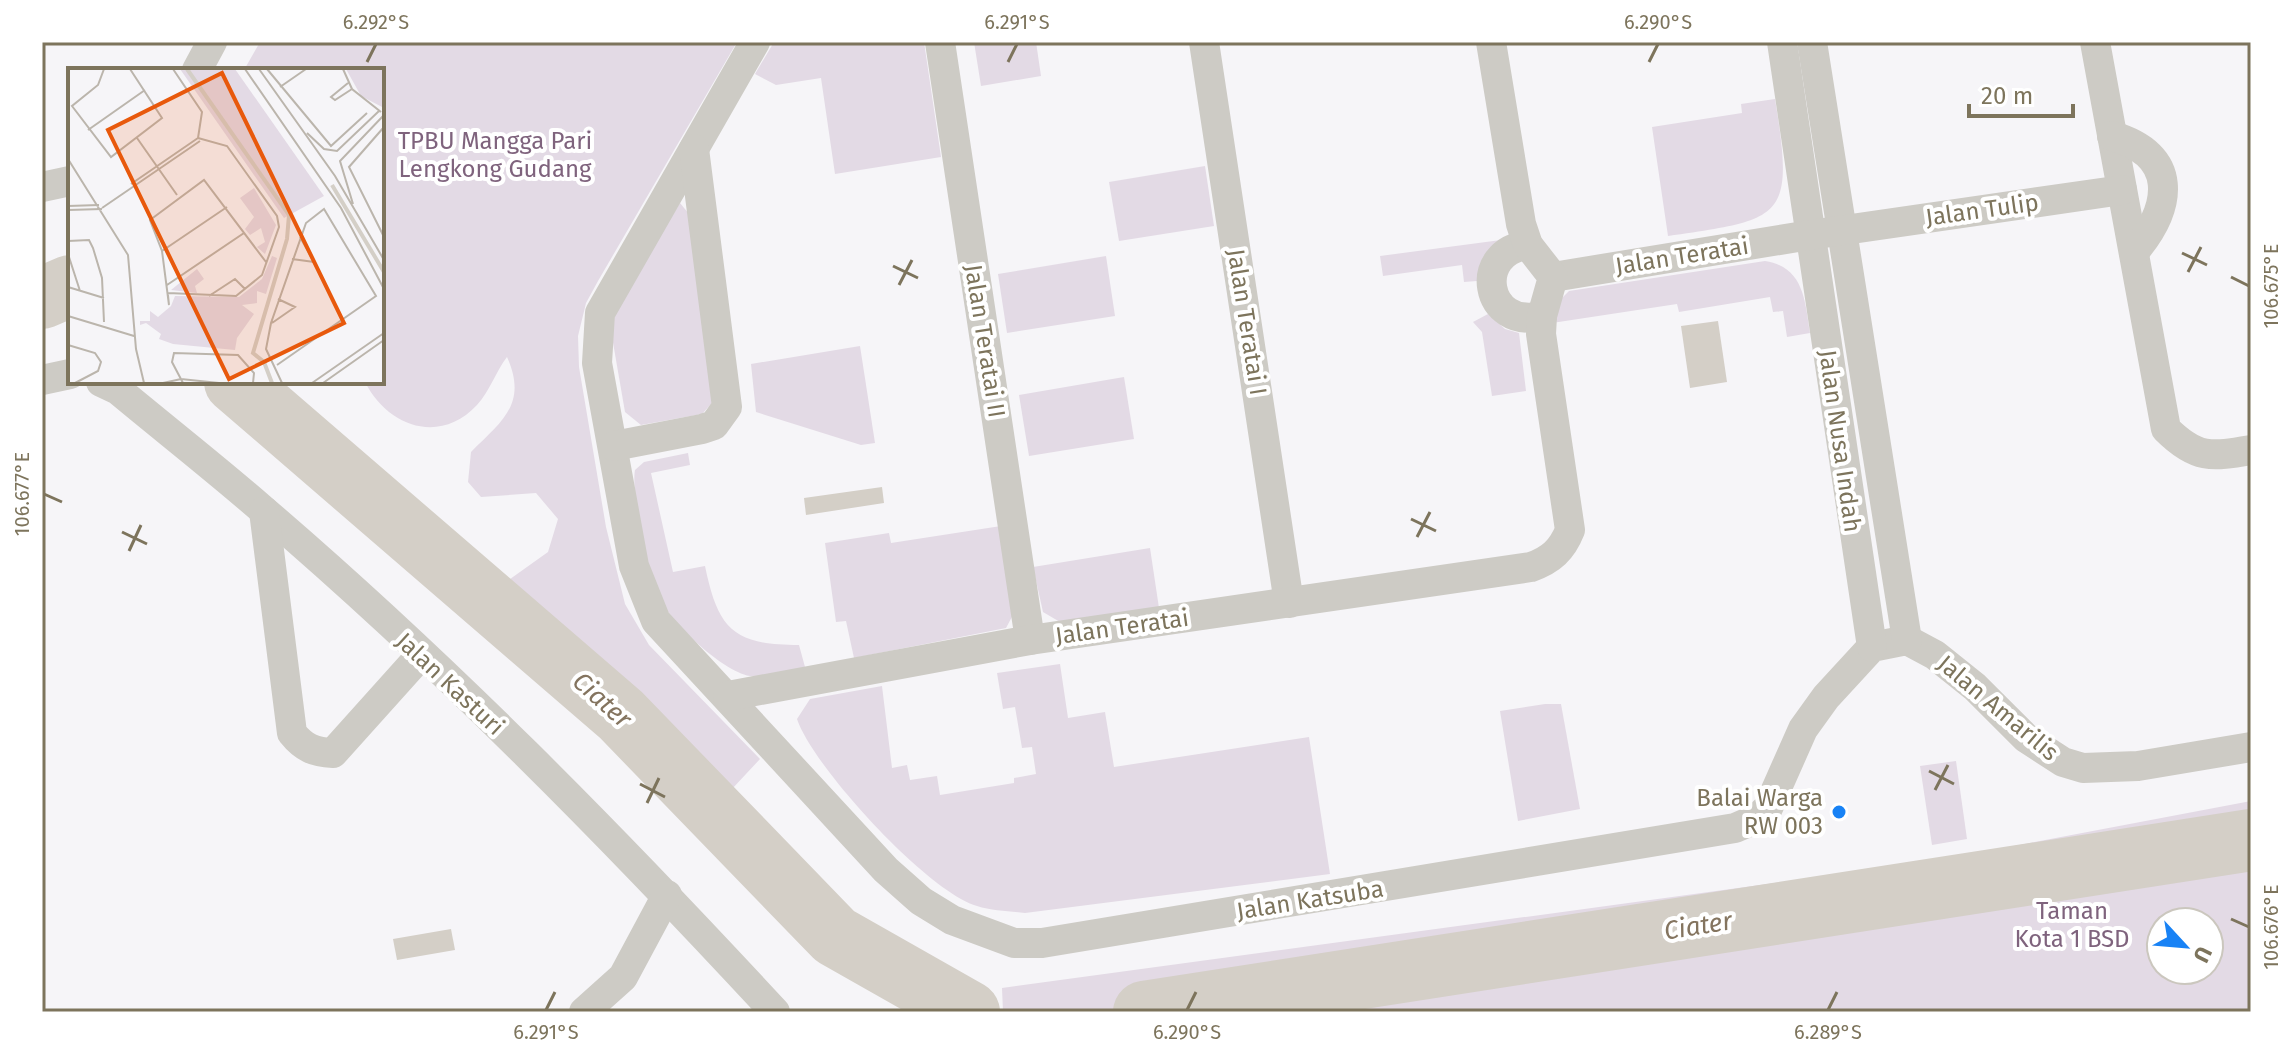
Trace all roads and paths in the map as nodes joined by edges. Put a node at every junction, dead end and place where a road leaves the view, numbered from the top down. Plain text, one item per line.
1 (212, 42) edge
2 (755, 42) edge
3 (940, 42) edge
4 (1204, 42) edge
5 (1491, 42) edge
6 (1782, 42) edge
7 (1812, 42) edge
8 (2095, 42) edge
9 (198, 68) edge
10 (2112, 136) junction
11 (694, 149) junction
12 (68, 181) edge
13 (42, 187) edge
14 (2122, 190) junction
15 (1843, 230) junction
16 (1810, 235) junction
17 (1528, 245) junction
18 (2134, 252) junction
19 (1553, 277) junction
20 (1542, 316) junction
21 (68, 374) edge
22 (42, 380) edge
23 (105, 384) edge
24 (614, 446) junction
25 (2251, 450) edge
26 (264, 511) junction
27 (1289, 603) junction
28 (1030, 640) junction
29 (1890, 643) junction
30 (421, 655) junction
31 (728, 696) junction
32 (2251, 747) edge
33 (667, 895) junction
34 (584, 1012) edge
35 (775, 1012) edge

1 - 9 street
2 - 11 street
3 - 28 street, Jalan Teratai II
4 - 27 street, Jalan Teratai I
5 - 17 street
6 - 16 street, Jalan Nusa Indah
7 - 15 street, Jalan Nusa Indah
8 - 10 street
10 - 14 street
10 - 18 street
11 - 24 street
11 - 24 street
12 - 13 street
14 - 15 street, Jalan Tulip
14 - 18 street
15 - 16 street
15 - 29 street, Jalan Nusa Indah
16 - 19 street, Jalan Teratai
16 - 29 street, Jalan Nusa Indah
17 - 19 street
17 - 20 street
18 - 25 street
19 - 20 street, Jalan Teratai
20 - 27 street, Jalan Teratai
21 - 22 street
23 - 26 street, Jalan Kasturi
24 - 31 street
26 - 30 street, Jalan Kasturi
26 - 30 street
27 - 28 street, Jalan Teratai
28 - 31 street, Jalan Teratai
29 - 31 street, Jalan Katsuba
29 - 32 street, Jalan Amarilis
30 - 33 street, Jalan Kasturi
33 - 34 street
33 - 35 street, Jalan Kasturi

